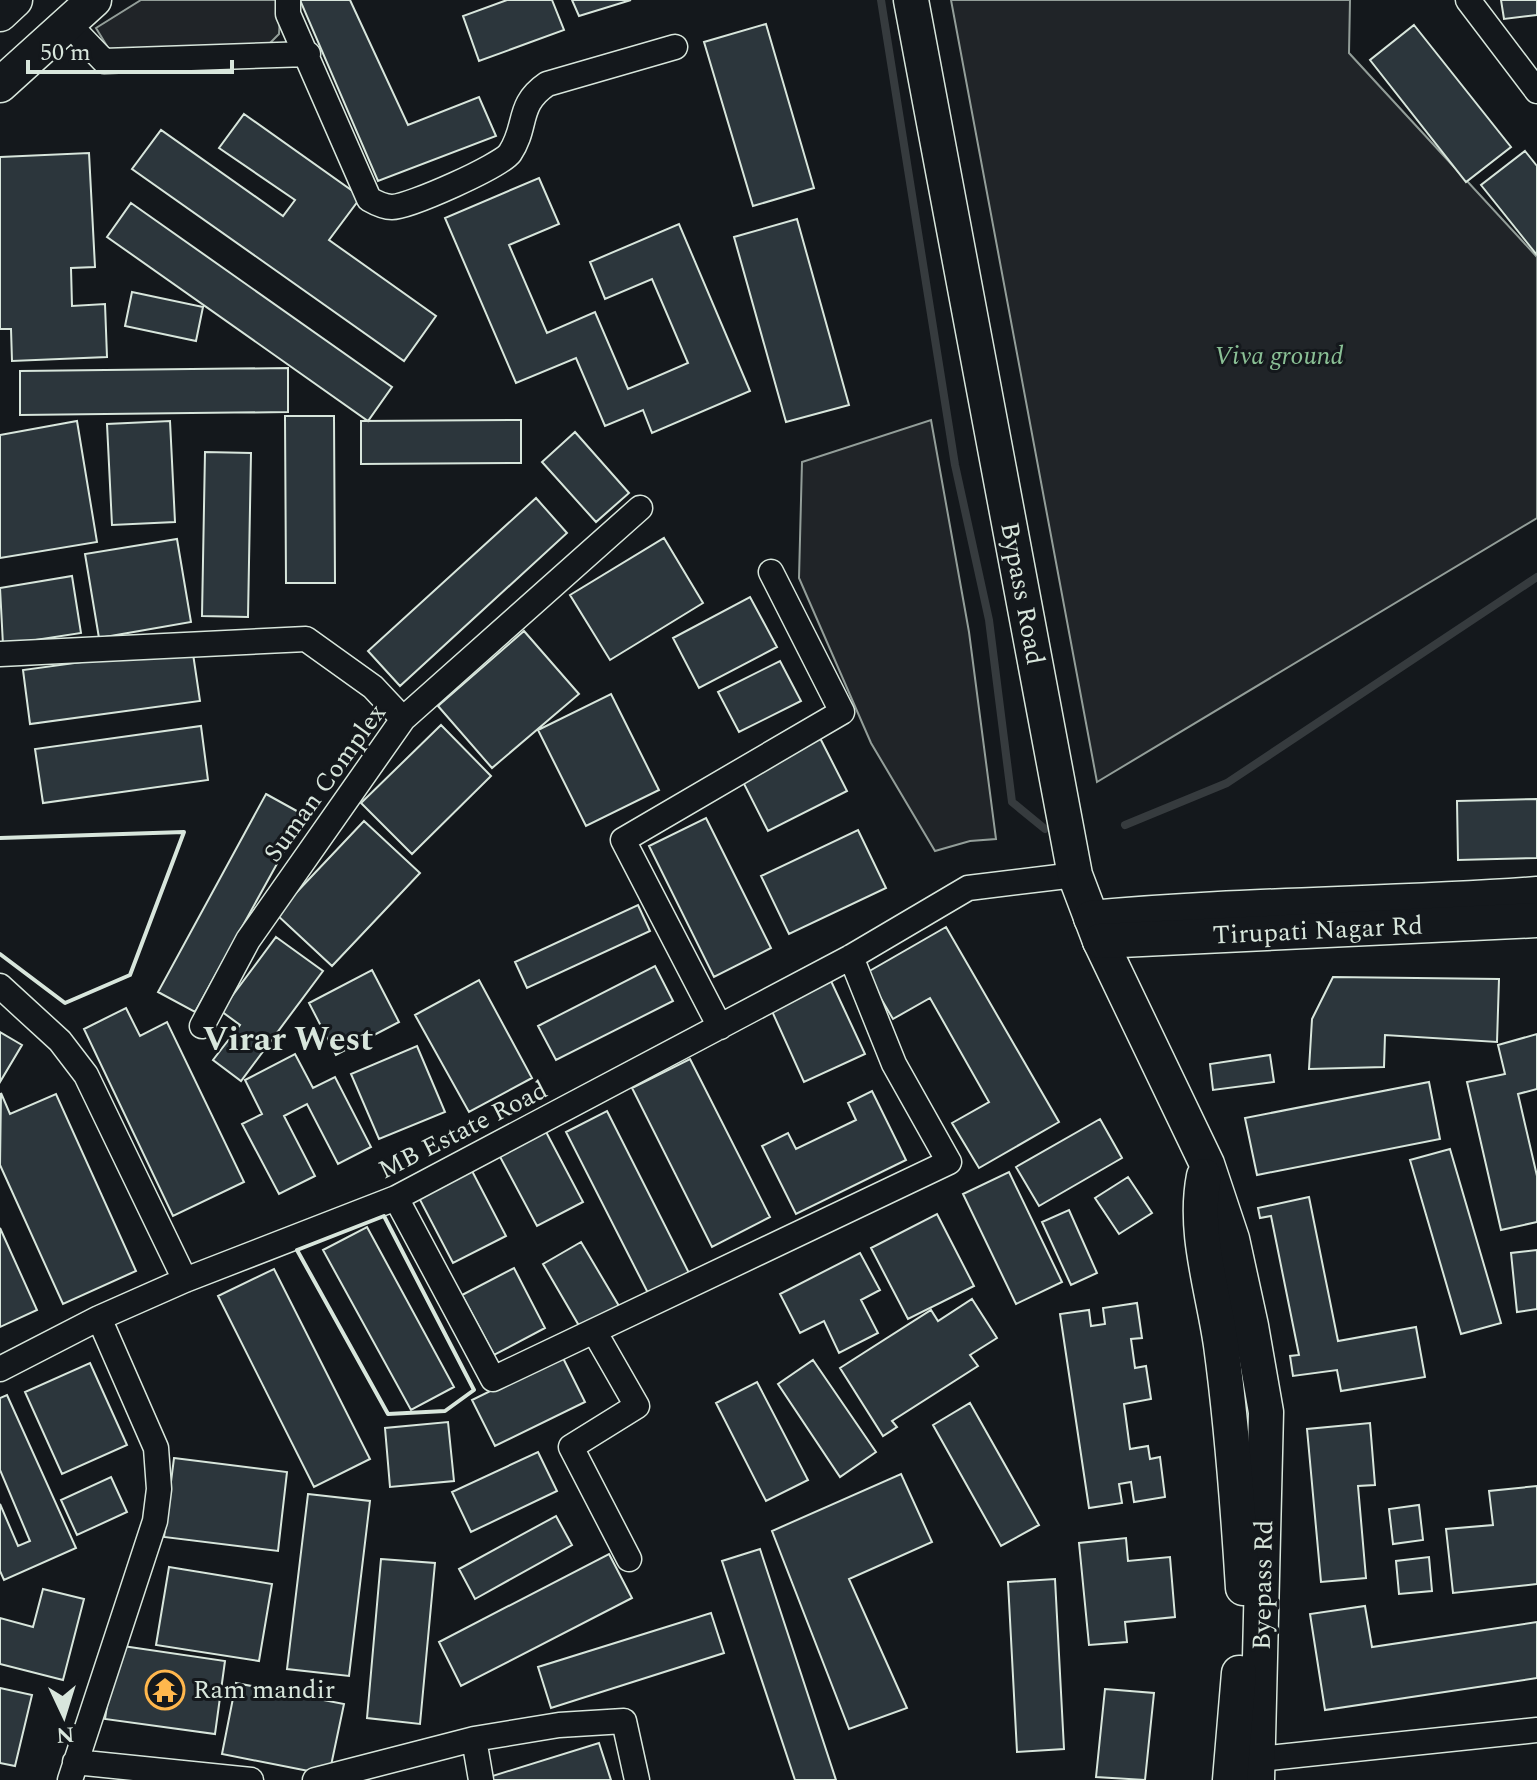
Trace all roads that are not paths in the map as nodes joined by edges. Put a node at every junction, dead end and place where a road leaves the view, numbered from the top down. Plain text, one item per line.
1 (15, 0) edge
2 (94, 0) edge
3 (288, 0) edge
4 (911, 0) edge
5 (1468, 0) edge
6 (0, 14) edge
7 (81, 37) dead end
8 (675, 47) dead end
9 (308, 54) junction
10 (0, 85) edge
11 (1537, 91) edge
12 (640, 508) dead end
13 (771, 572) dead end
14 (0, 654) edge
15 (403, 719) junction
16 (1075, 875) junction
17 (1537, 894) edge
18 (1537, 920) edge
19 (1095, 930) junction
20 (851, 957) junction
21 (0, 986) edge
22 (202, 1026) dead end
23 (720, 1027) junction
24 (1207, 1164) junction
25 (396, 1198) junction
26 (185, 1280) junction
27 (99, 1318) junction
28 (594, 1331) junction
29 (0, 1369) edge
30 (629, 1559) dead end
31 (1537, 1730) edge
32 (474, 1739) junction
33 (1245, 1768) edge
34 (72, 1771) edge
35 (251, 1780) edge
36 (315, 1780) edge
37 (481, 1780) edge
38 (637, 1780) edge

1 - 6 main road
2 - 10 main road
3 - 9 street
4 - 16 main road, Bypass Road
5 - 11 street
7 - 9 street
8 - 9 street
12 - 15 street, Suman Complex
13 - 23 street
14 - 15 street
15 - 22 street, Suman Complex
16 - 19 main road, Bypass Road
16 - 20 street, MB Estate Road
17 - 19 main road
18 - 19 main road, Tirupati Nagar Rd
19 - 24 main road, Bypass Road
20 - 23 street, MB Estate Road
20 - 28 street
21 - 26 street
23 - 25 street, MB Estate Road
24 - 33 main road
24 - 33 main road, Byepass Rd
25 - 26 street, MB Estate Road
25 - 28 street
26 - 27 street, MB Estate Road
27 - 29 street, MB Estate Road
27 - 34 street
28 - 30 street
31 - 33 street
32 - 36 street
32 - 37 street
32 - 38 street
34 - 35 street

